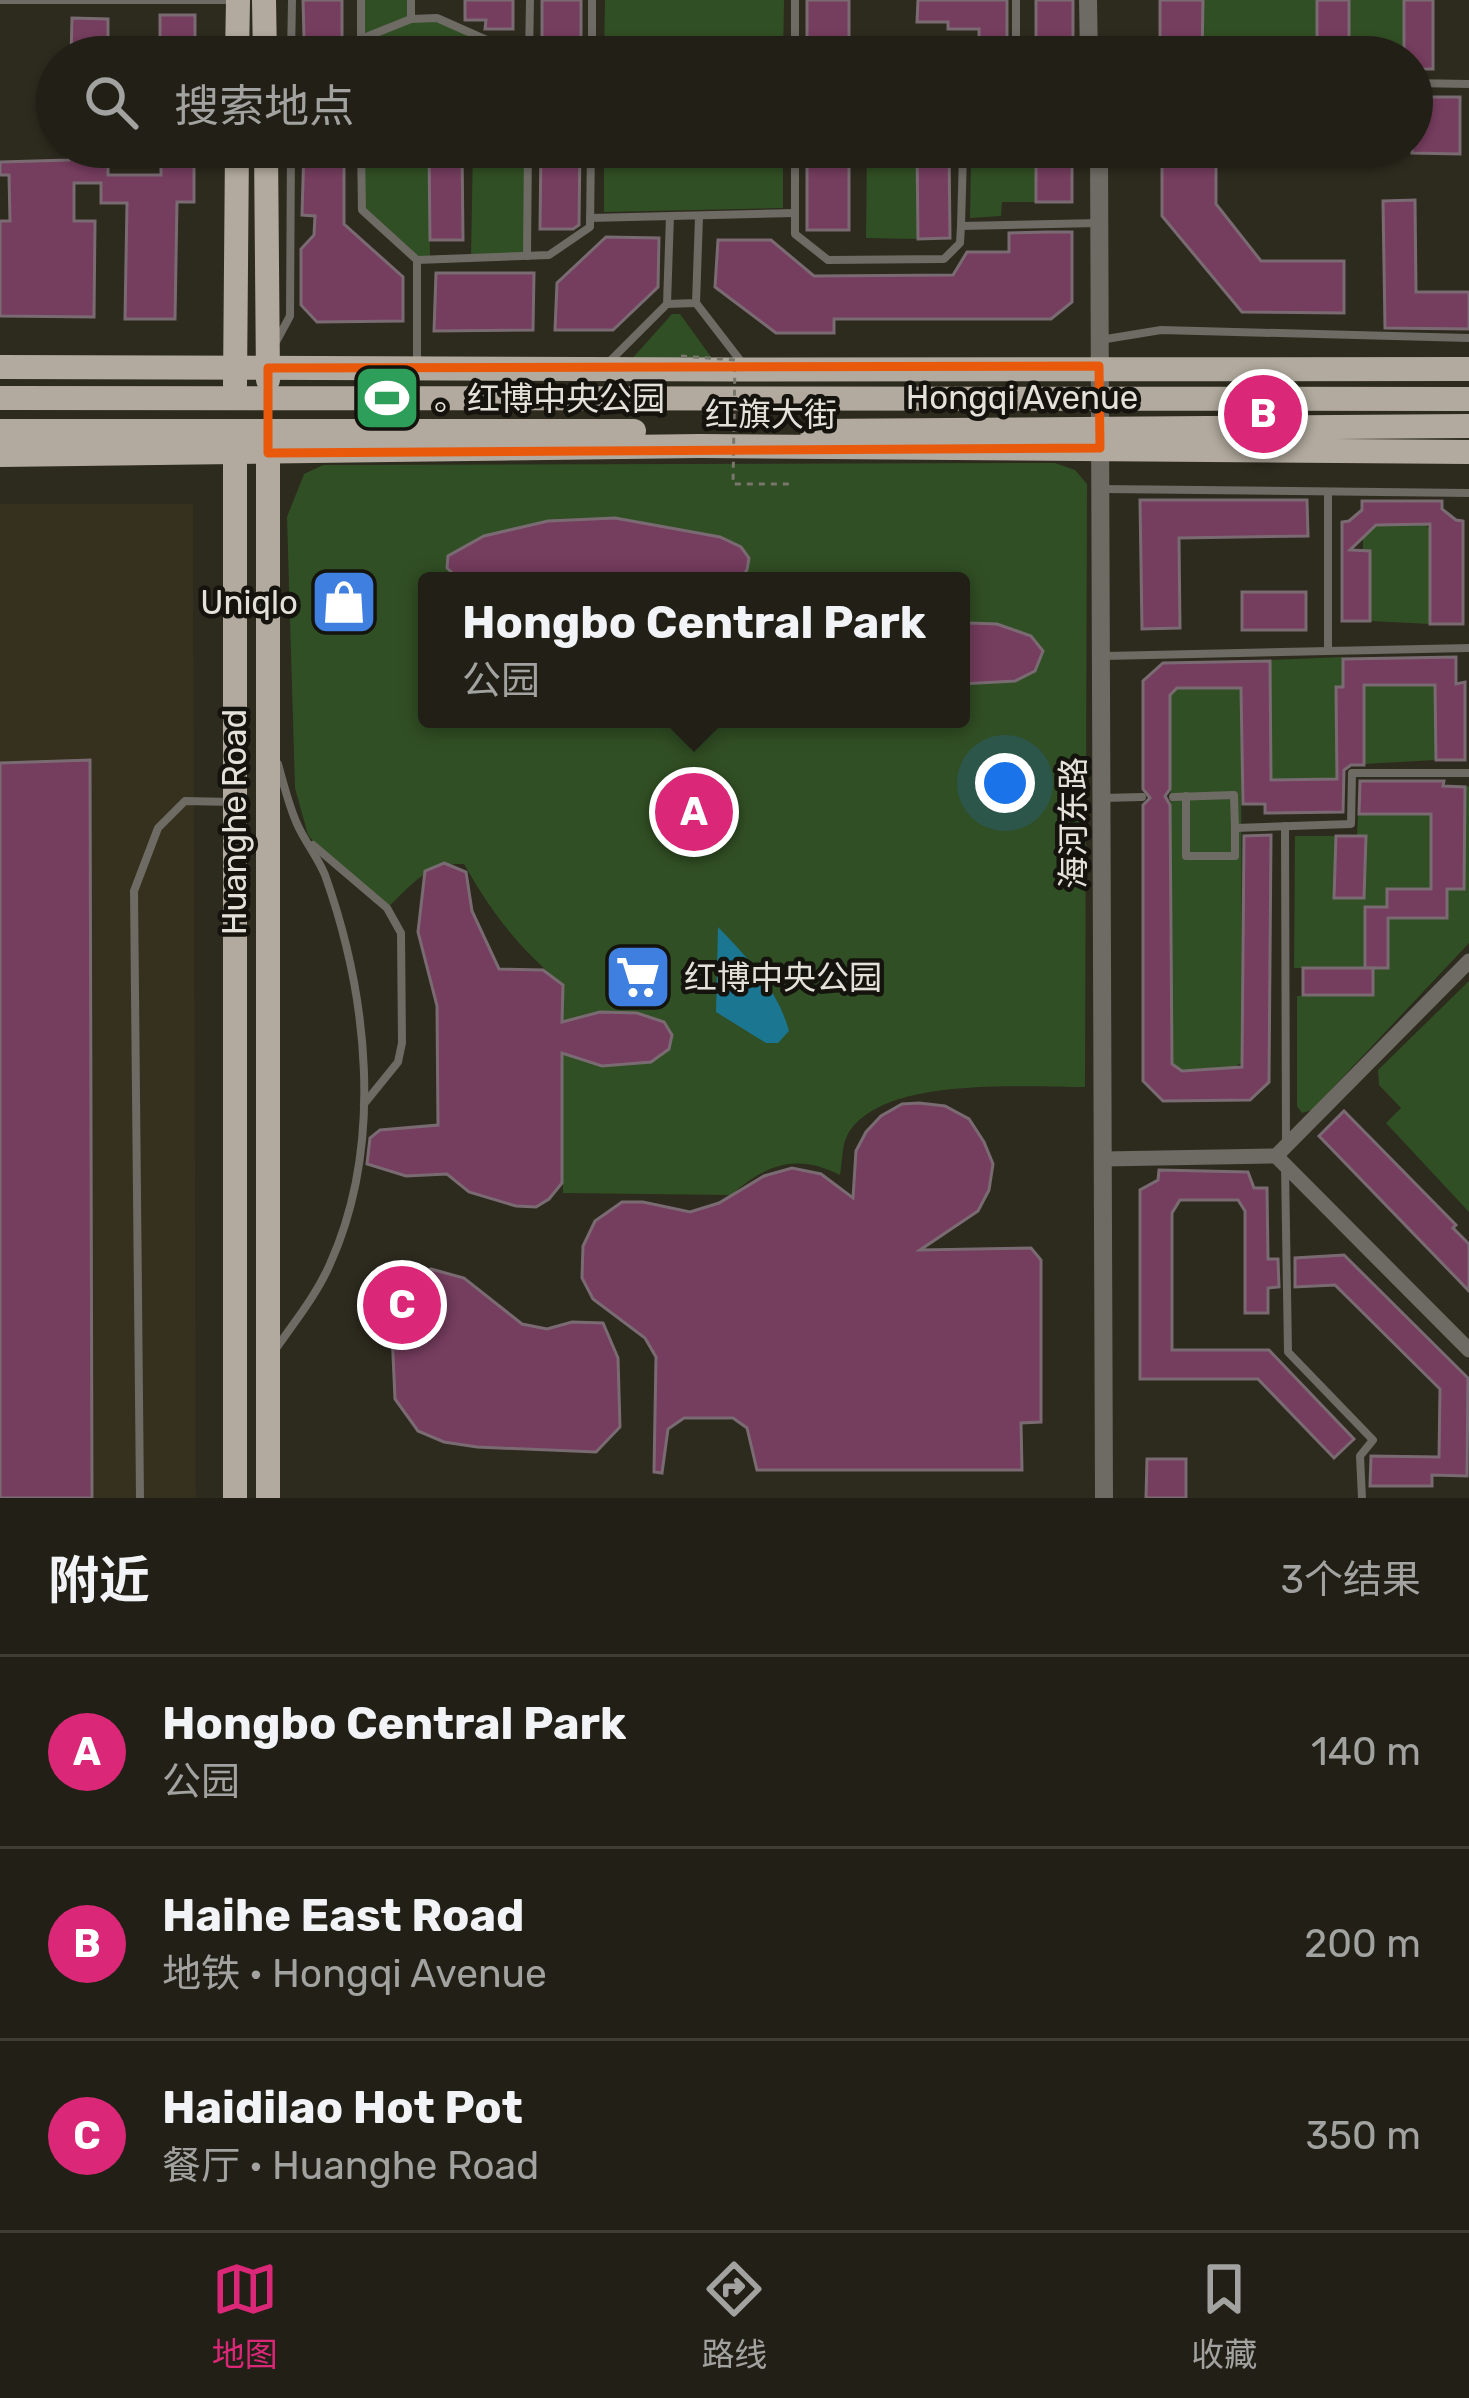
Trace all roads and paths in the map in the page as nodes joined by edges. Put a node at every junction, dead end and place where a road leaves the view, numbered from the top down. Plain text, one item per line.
1 (0, 0) edge
2 (238, 0) edge
3 (264, 0) edge
4 (292, 0) edge
5 (361, 0) edge
6 (411, 0) edge
7 (530, 0) edge
8 (592, 0) edge
9 (795, 0) edge
10 (1016, 0) edge
11 (1088, 0) edge
12 (411, 19) junction
13 (237, 36) edge
14 (265, 36) edge
15 (291, 36) edge
16 (361, 36) edge
17 (368, 36) edge
18 (478, 36) edge
19 (530, 36) edge
20 (592, 36) edge
21 (795, 36) edge
22 (1016, 36) edge
23 (1089, 36) edge
24 (1433, 83) edge
25 (1469, 84) edge
26 (237, 168) edge
27 (266, 168) edge
28 (291, 168) edge
29 (361, 168) edge
30 (528, 168) edge
31 (591, 168) edge
32 (795, 168) edge
33 (963, 168) edge
34 (1099, 168) edge
35 (795, 213) junction
36 (670, 216) junction
37 (699, 217) junction
38 (590, 218) junction
39 (1100, 223) junction
40 (961, 226) junction
41 (527, 256) junction
42 (418, 260) junction
43 (667, 304) junction
44 (696, 304) junction
45 (1469, 338) edge
46 (681, 356) dead end
47 (0, 367) edge
48 (236, 368) junction
49 (1469, 369) edge
50 (1099, 371) junction
51 (268, 375) junction
52 (597, 375) junction
53 (750, 375) junction
54 (417, 383) junction
55 (0, 398) edge
56 (235, 399) junction
57 (1469, 399) edge
58 (1469, 426) edge
59 (0, 431) edge
60 (1100, 439) junction
61 (235, 442) junction
62 (268, 442) junction
63 (1469, 452) edge
64 (0, 454) edge
65 (792, 484) dead end
66 (1100, 489) junction
67 (1328, 493) junction
68 (1469, 493) edge
69 (1469, 648) edge
70 (1328, 651) junction
71 (1103, 656) junction
72 (267, 723) junction
73 (1469, 773) edge
74 (1173, 796) dead end
75 (1186, 796) junction
76 (1142, 797) dead end
77 (1103, 798) junction
78 (234, 802) junction
79 (1286, 826) junction
80 (1235, 828) junction
81 (304, 835) junction
82 (1469, 962) edge
83 (363, 1105) junction
84 (1282, 1156) junction
85 (1104, 1159) junction
86 (1469, 1350) edge
87 (267, 1361) junction
88 (140, 1498) edge
89 (235, 1498) edge
90 (268, 1498) edge
91 (1104, 1498) edge
92 (1362, 1498) edge

1 - 2 lane
2 - 13 main road
3 - 14 main road
4 - 15 lane
5 - 16 lane
6 - 12 lane
7 - 19 lane
8 - 20 lane
9 - 21 lane
10 - 22 lane
11 - 23 street
12 - 17 lane
12 - 18 lane
24 - 25 lane
26 - 48 main road, Huanghe Road
27 - 51 main road, Huanghe Road
28 - 51 lane
29 - 42 lane
30 - 41 lane
31 - 38 lane
32 - 35 lane
33 - 40 lane
34 - 39 street, 海河东路
35 - 37 lane
35 - 40 lane
36 - 37 lane
36 - 38 lane
36 - 43 lane
37 - 44 lane
38 - 41 lane
39 - 40 lane
39 - 50 street, 海河东路
41 - 42 lane
42 - 54 lane
43 - 44 lane
43 - 52 lane
44 - 53 lane
45 - 50 lane
46 - 65 path, bridge
47 - 48 main road
48 - 51 main road
48 - 56 main road, Huanghe Road
49 - 50 main road, 红旗大街
50 - 53 main road, 红旗大街
50 - 54 main road, Hongqi Avenue
50 - 57 main road, Hongqi Avenue
50 - 60 street, 海河东路
51 - 54 main road, Hongqi Avenue
51 - 56 main road, Hongqi Avenue
51 - 62 main road, Huanghe Road
52 - 53 main road, 红旗大街
52 - 54 main road, 红旗大街
55 - 56 main road, Hongqi Avenue
56 - 61 main road, Huanghe Road
58 - 60 main road, Hongqi Avenue
59 - 61 main road
60 - 62 main road, 红旗大街
60 - 63 main road, 红旗大街
60 - 66 street, 海河东路
61 - 62 main road, 红旗大街
61 - 64 main road, 红旗大街
61 - 78 main road, Huanghe Road
62 - 72 main road, Huanghe Road
66 - 67 lane
66 - 71 street, 海河东路
67 - 68 lane
67 - 70 lane
69 - 70 lane
70 - 71 lane
71 - 77 street, 海河东路
72 - 81 lane
72 - 87 main road, Huanghe Road
73 - 79 lane
74 - 75 lane
75 - 80 lane
75 - 80 lane
76 - 77 lane
77 - 85 street, 海河东路
78 - 88 lane
78 - 89 main road, Huanghe Road
79 - 80 lane
79 - 84 lane
81 - 83 lane
81 - 83 lane
82 - 84 street
83 - 87 lane
84 - 85 street
84 - 86 street
84 - 92 lane
85 - 91 street, 海河东路
87 - 90 main road, Huanghe Road

